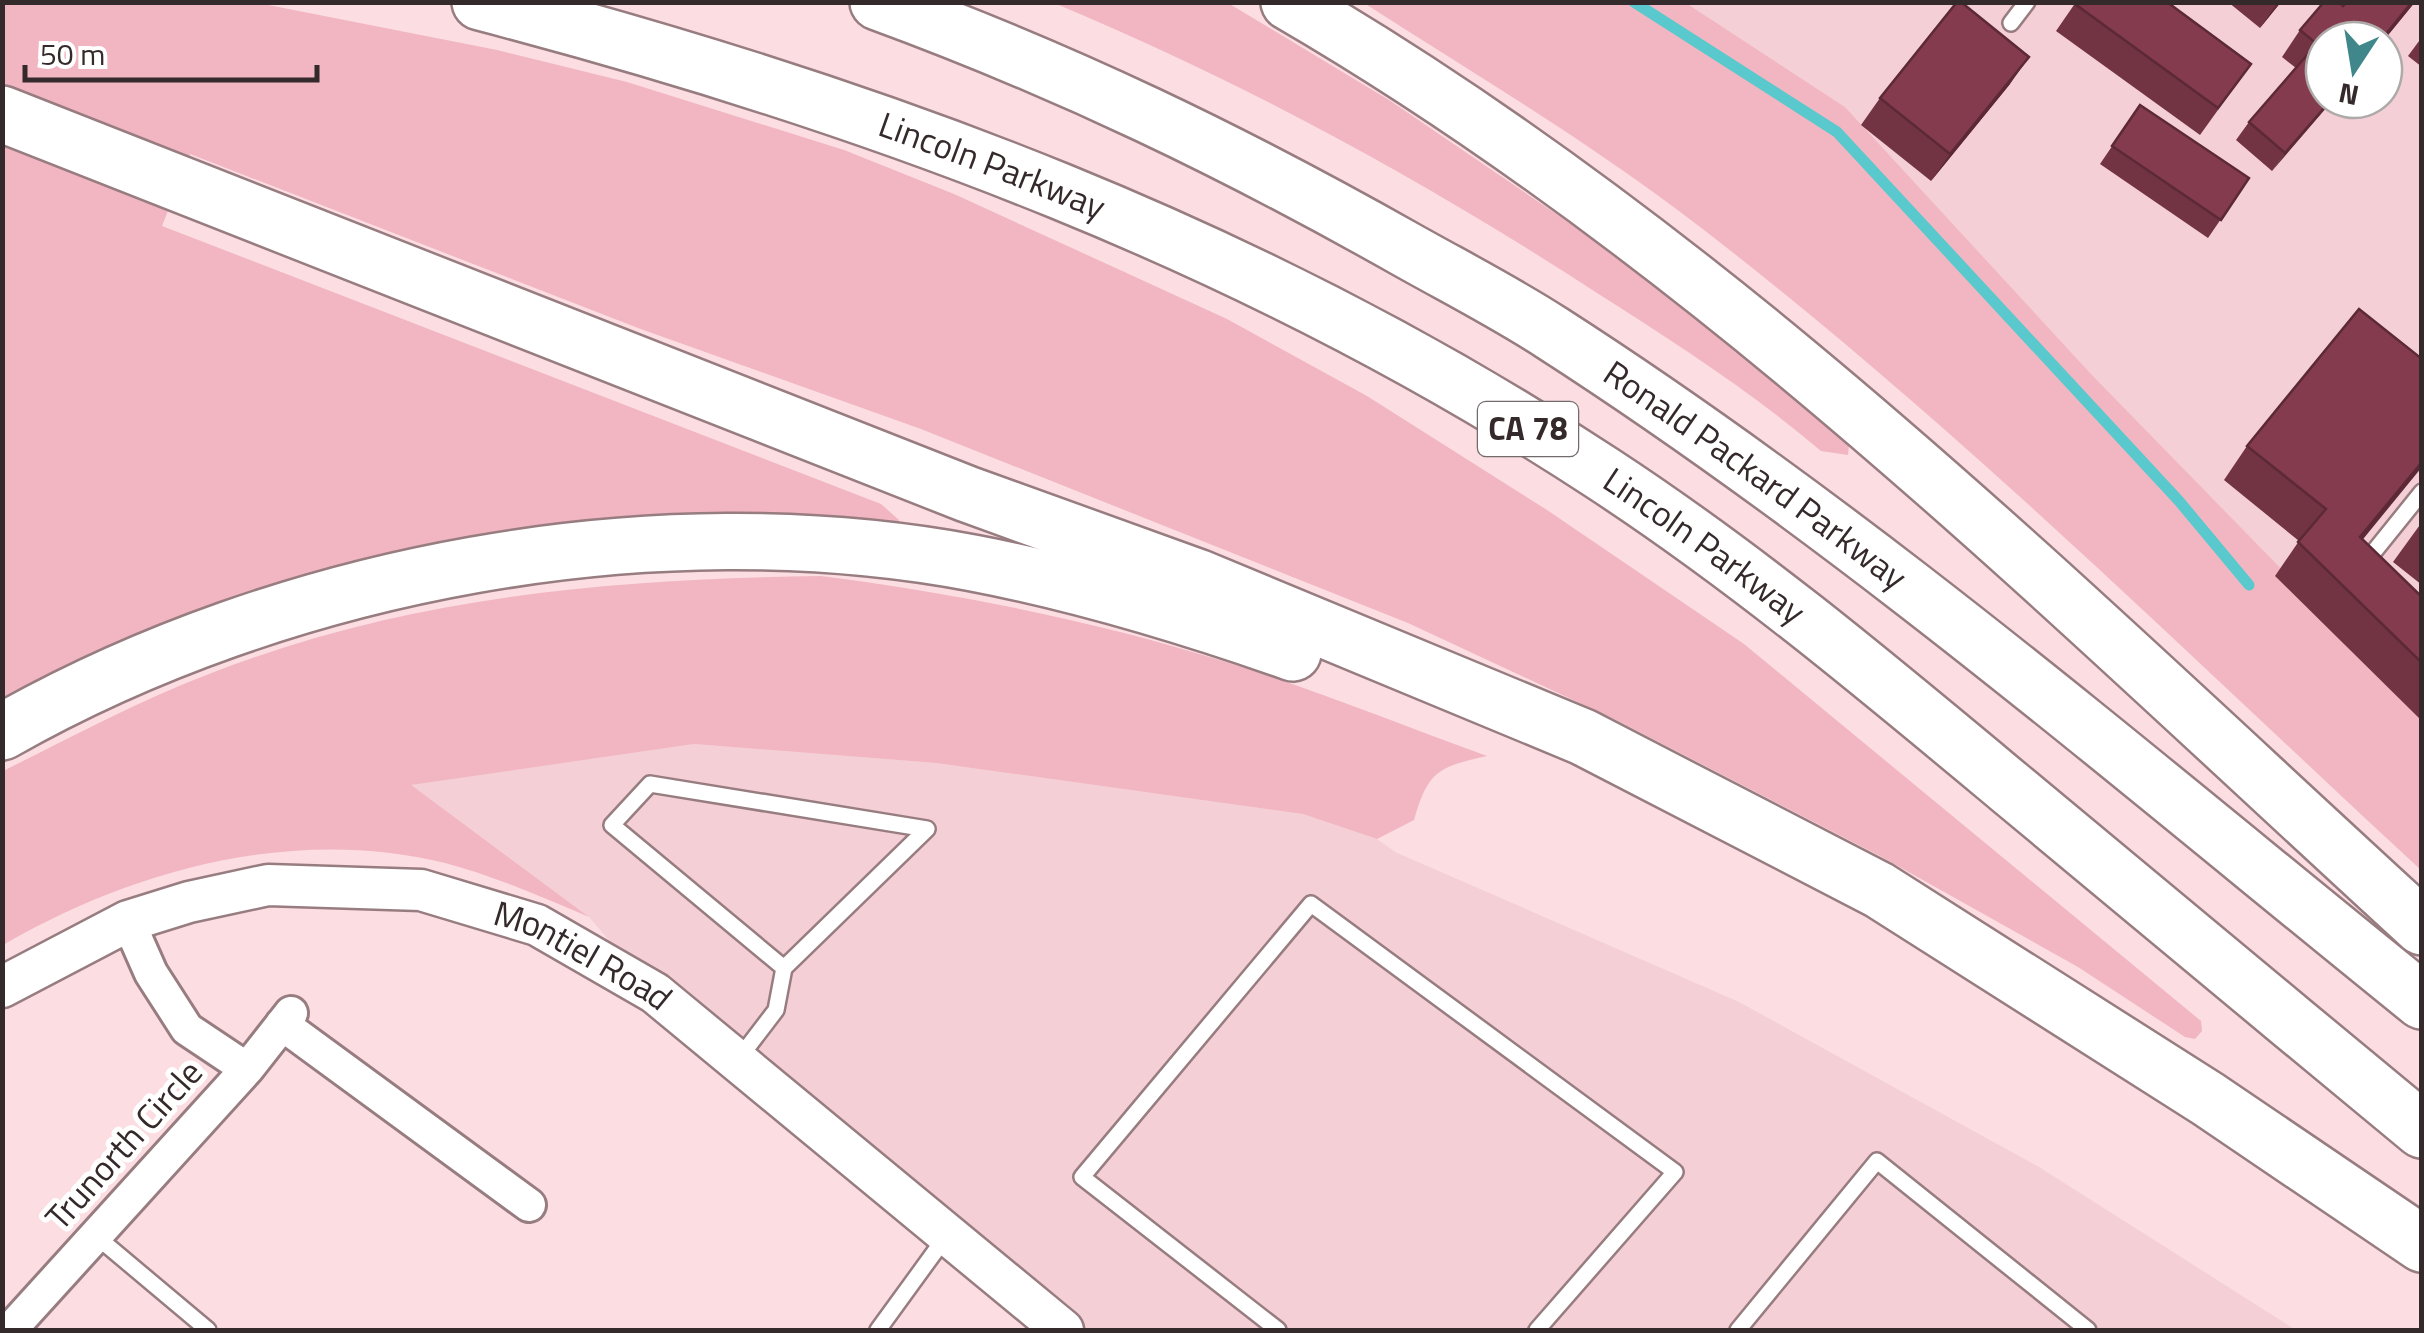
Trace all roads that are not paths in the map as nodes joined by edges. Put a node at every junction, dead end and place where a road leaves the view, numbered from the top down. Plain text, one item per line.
1 (480, 2) edge
2 (878, 2) edge
3 (928, 2) edge
4 (1289, 2) edge
5 (2027, 2) edge
6 (2011, 22) dead end
7 (1020, 54) junction
8 (2, 114) edge
9 (2422, 492) edge
10 (2374, 577) edge
11 (2, 732) edge
12 (128, 921) junction
13 (2422, 926) edge
14 (784, 968) junction
15 (2023, 985) junction
16 (2, 987) edge
17 (2422, 1001) edge
18 (737, 1060) junction
19 (247, 1069) junction
20 (2422, 1130) edge
21 (528, 1205) dead end
22 (947, 1235) junction
23 (96, 1236) junction
24 (2422, 1244) edge
25 (10, 1330) edge
26 (208, 1330) edge
27 (878, 1330) edge
28 (1064, 1330) edge
29 (1278, 1330) edge
30 (1538, 1330) edge
31 (1738, 1330) edge
32 (2088, 1330) edge

1 - 20 highway, Lincoln Parkway / CA 78
2 - 7 highway, CA 78
3 - 7 highway
4 - 13 highway
5 - 6 lane
7 - 17 highway, Ronald Packard Parkway / CA 78
8 - 15 highway
9 - 10 lane
11 - 15 highway
12 - 16 street, Montiel Road
12 - 18 street, Montiel Road
12 - 19 street, Trunorth Circle
14 - 14 lane
14 - 18 lane
15 - 24 highway
18 - 22 street, Montiel Road
19 - 21 street
19 - 23 street, Trunorth Circle
22 - 27 lane
22 - 28 street, Montiel Road
23 - 25 street, Trunorth Circle
23 - 26 lane
29 - 30 lane
31 - 32 lane

